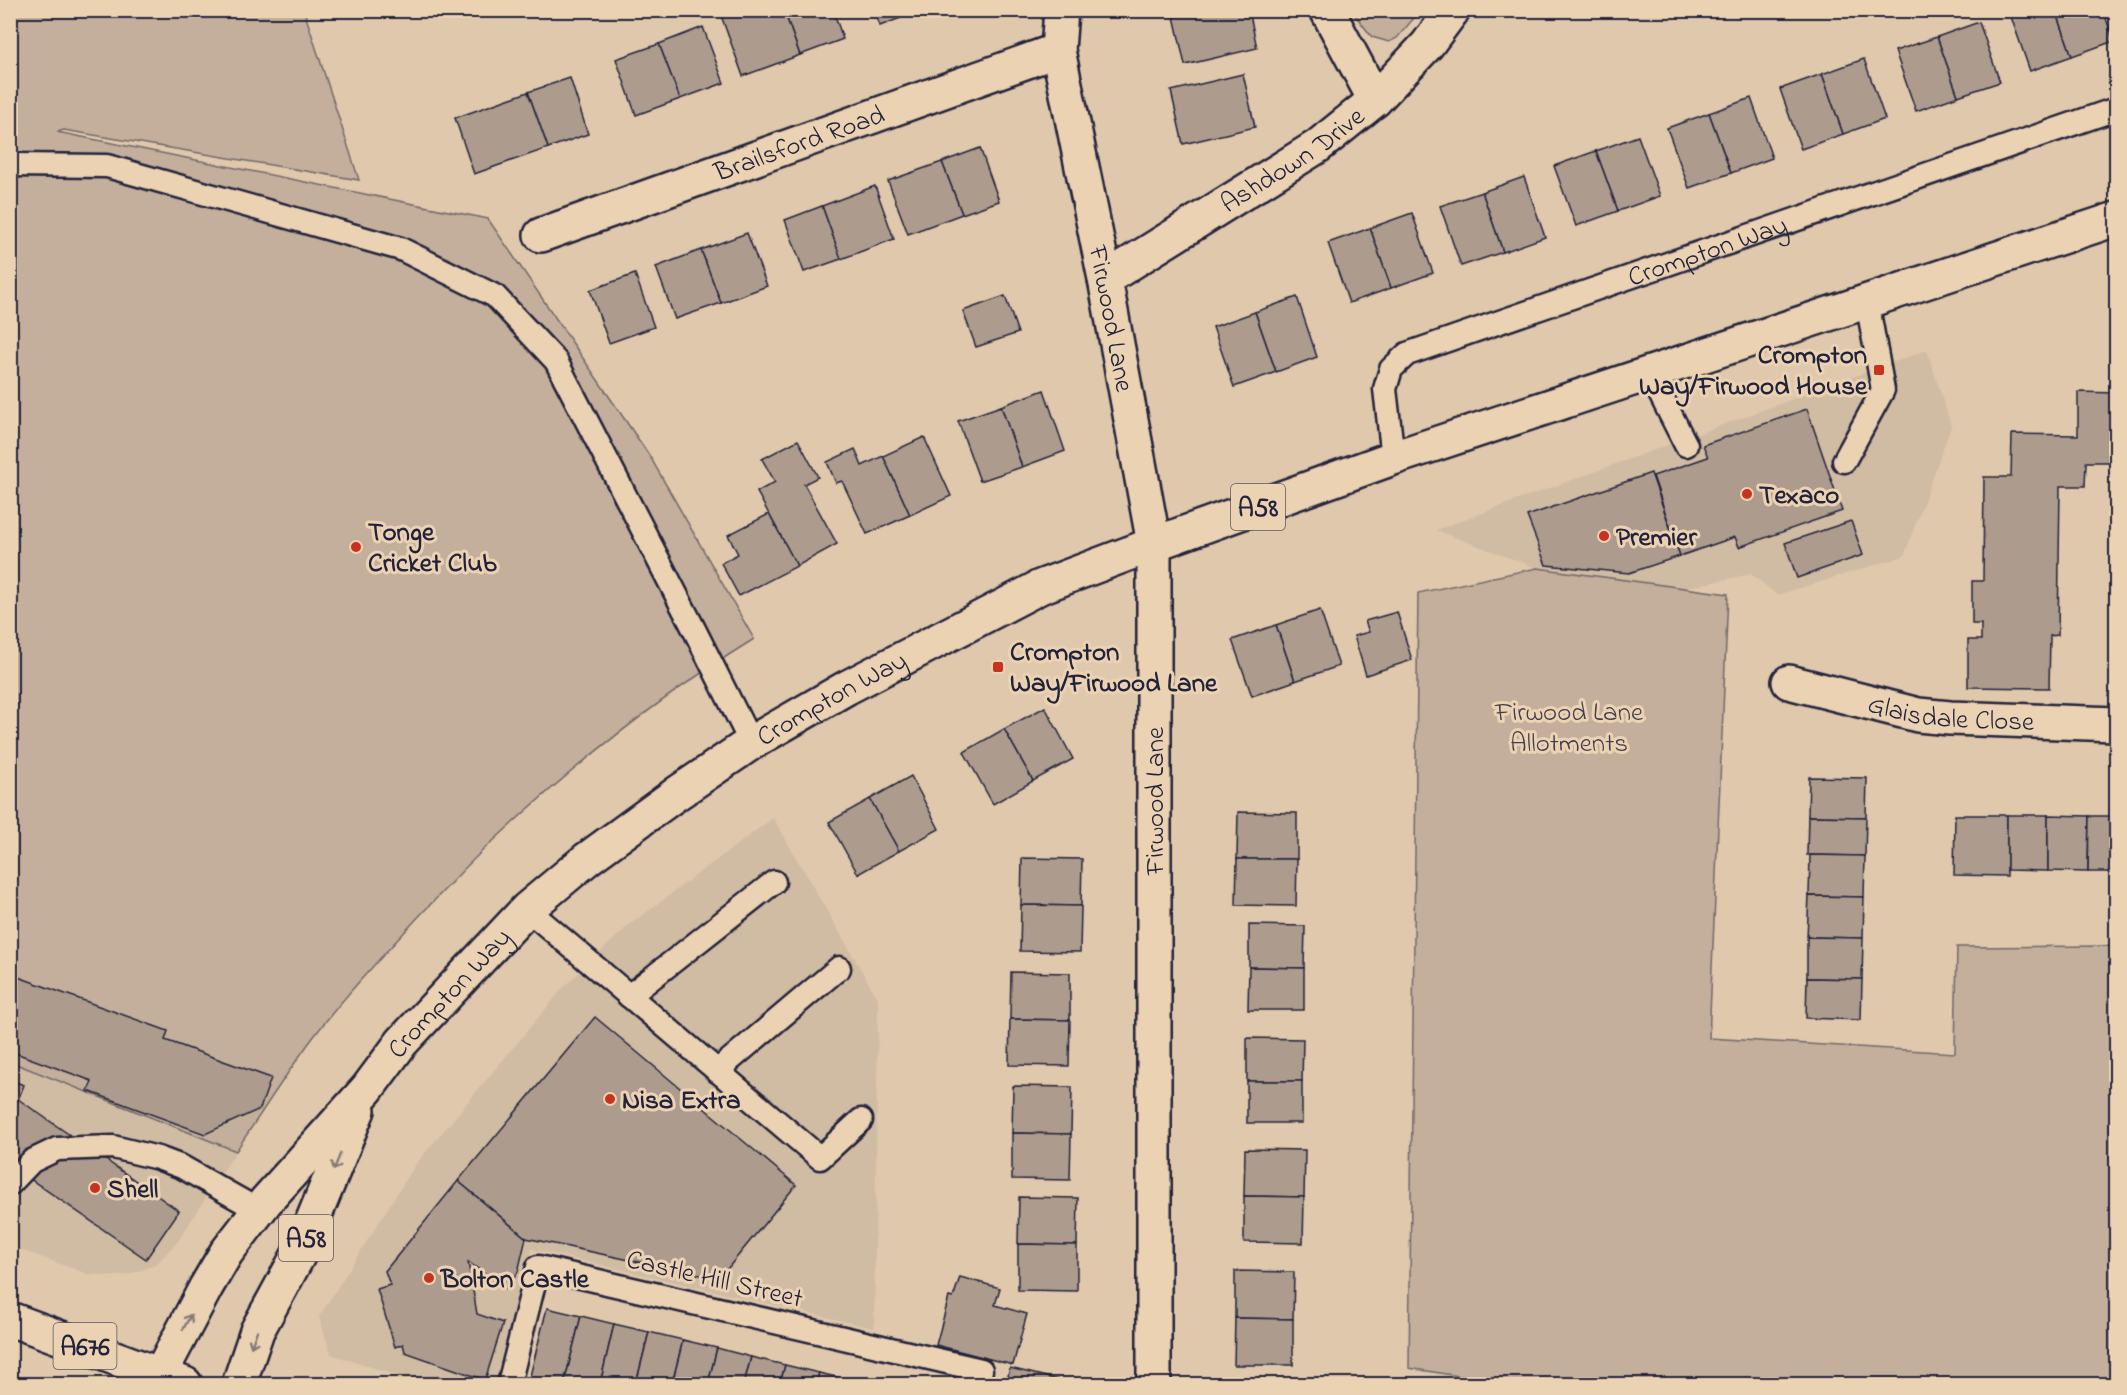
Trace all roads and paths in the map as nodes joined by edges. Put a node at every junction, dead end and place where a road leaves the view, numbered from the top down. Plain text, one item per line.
1 (1061, 10) edge
2 (1327, 10) edge
3 (1453, 10) edge
4 (1058, 50) junction
5 (1375, 100) junction
6 (2116, 109) edge
7 (10, 165) edge
8 (2116, 219) edge
9 (541, 235) dead end
10 (1105, 279) junction
11 (1867, 301) junction
12 (1649, 372) junction
13 (1686, 445) dead end
14 (1393, 459) junction
15 (1844, 461) dead end
16 (1154, 544) junction
17 (1789, 682) dead end
18 (2116, 724) edge
19 (751, 743) junction
20 (774, 882) dead end
21 (527, 909) junction
22 (839, 968) dead end
23 (629, 996) junction
24 (717, 1071) junction
25 (367, 1089) junction
26 (861, 1120) dead end
27 (10, 1184) edge
28 (258, 1210) junction
29 (10, 1319) edge
30 (166, 1381) edge
31 (239, 1384) edge
32 (509, 1384) edge
33 (978, 1384) edge
34 (1154, 1384) edge

1 - 4 main road, Firwood Lane
2 - 5 main road
3 - 5 main road, Ashdown Drive
4 - 9 main road, Brailsford Road
4 - 10 main road, Firwood Lane
5 - 10 main road, Ashdown Drive
6 - 14 lane, Crompton Way
7 - 19 lane
8 - 11 main road, Crompton Way / A58
10 - 16 main road, Firwood Lane
11 - 12 main road, Crompton Way / A58
11 - 15 lane
12 - 13 lane
12 - 14 main road, Crompton Way / A58
14 - 16 main road, Crompton Way / A58
16 - 19 main road, Crompton Way / A58
16 - 34 main road, Firwood Lane
17 - 18 main road, Glaisdale Close
19 - 21 main road, Crompton Way / A58
20 - 23 lane
21 - 23 lane
21 - 25 main road, Crompton Way / A58
22 - 24 lane
23 - 24 lane
24 - 26 lane
25 - 28 main road, Crompton Way / A58
25 -> 31 main road, Crompton Way / A58
27 - 28 lane
30 -> 28 main road, Crompton Way / A58
29 - 30 main road, A676
32 - 33 lane, Castle Hill Street

